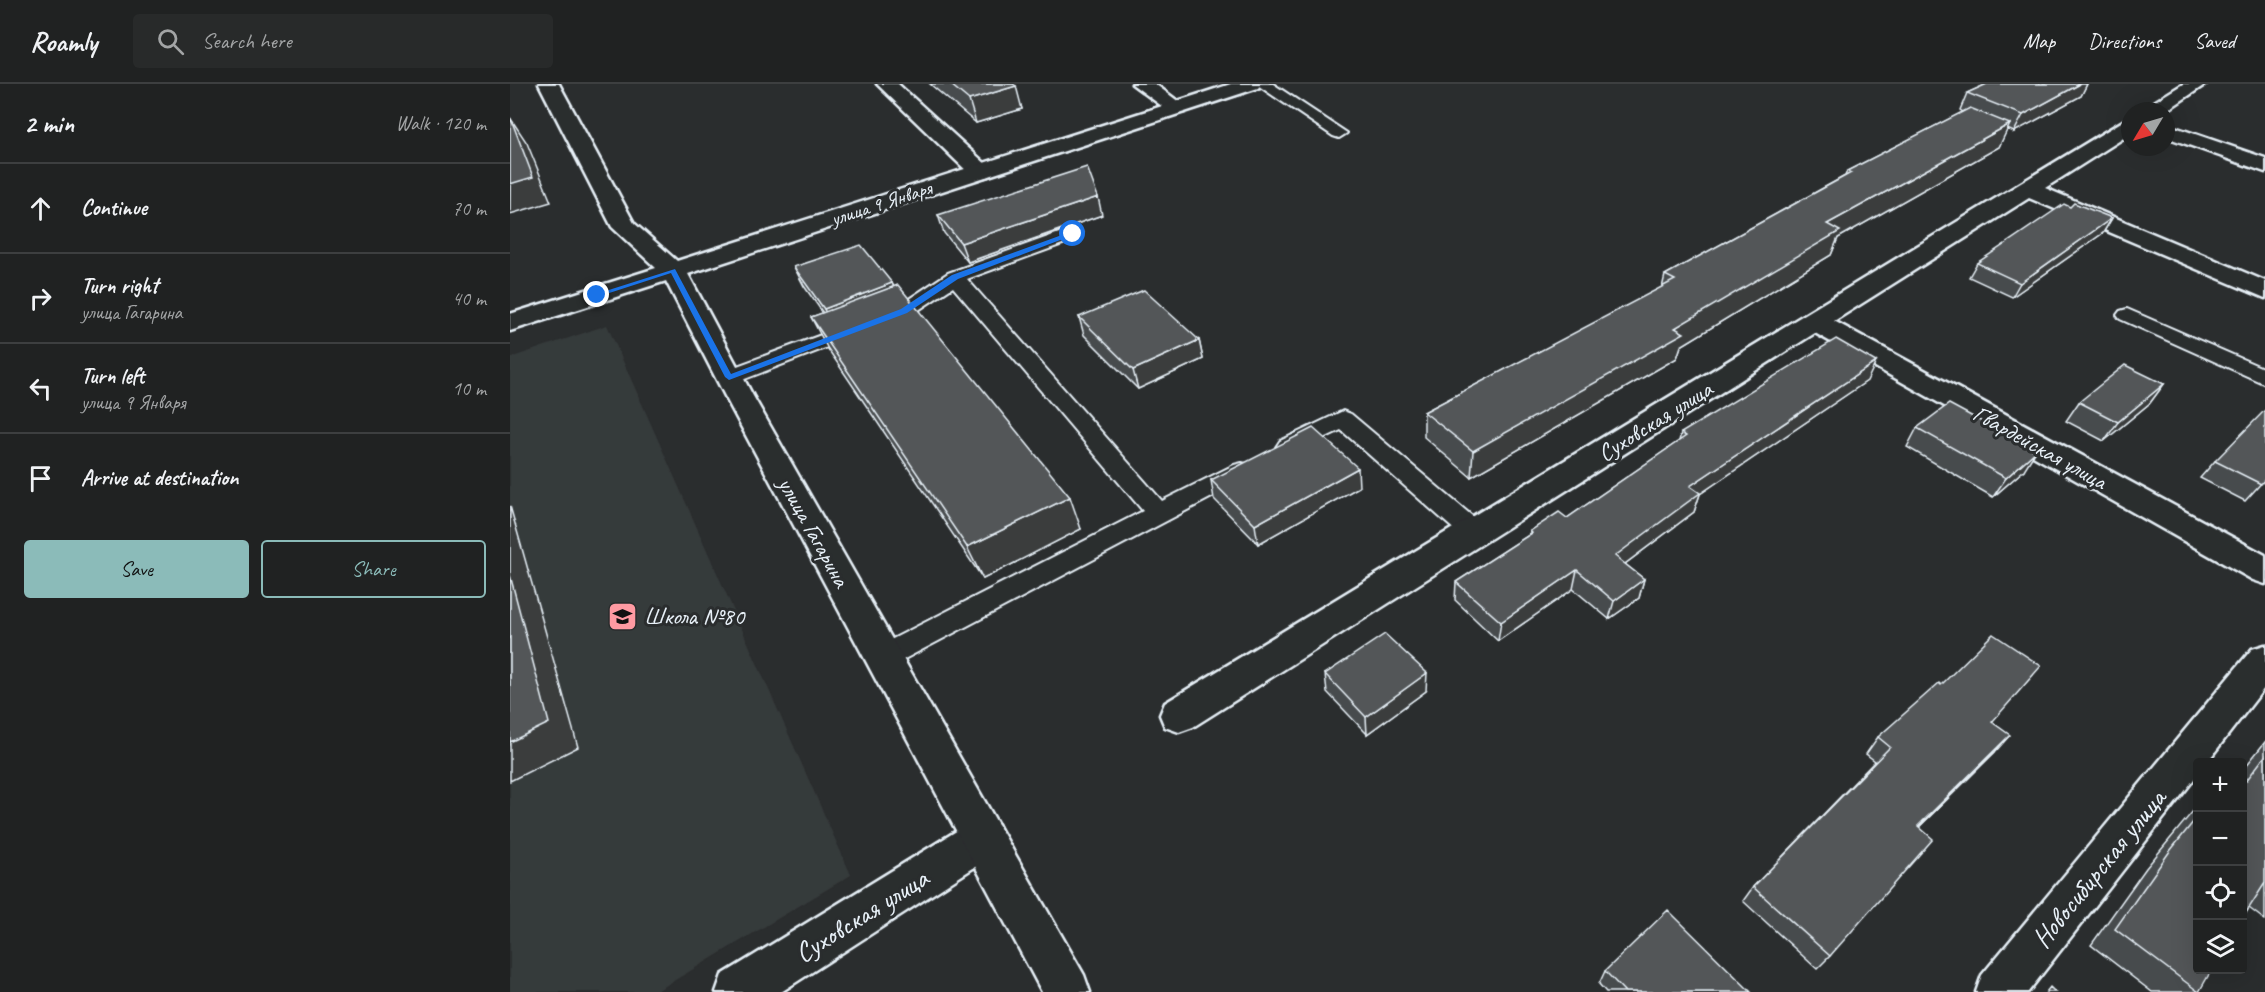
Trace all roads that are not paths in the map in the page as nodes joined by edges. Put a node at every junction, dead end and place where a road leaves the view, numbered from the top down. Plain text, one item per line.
1 (549, 84) edge
2 (887, 84) edge
3 (1142, 84) edge
4 (1251, 84) edge
5 (1263, 84) edge
6 (2196, 84) edge
7 (2167, 102) edge
8 (1177, 108) junction
9 (2121, 131) edge
10 (2175, 133) edge
11 (1339, 134) dead end
12 (2265, 165) edge
13 (980, 171) junction
14 (2028, 189) junction
15 (1073, 234) dead end
16 (673, 270) junction
17 (955, 277) junction
18 (2265, 290) edge
19 (2127, 315) dead end
20 (510, 322) edge
21 (1815, 322) junction
22 (729, 377) junction
23 (2265, 377) edge
24 (1159, 514) junction
25 (1476, 533) junction
26 (2265, 572) edge
27 (883, 657) junction
28 (2265, 660) edge
29 (1179, 715) dead end
30 (983, 838) junction
31 (744, 990) edge
32 (1067, 992) edge
33 (1999, 992) edge

1 - 16 street, улица Гагарина
2 - 13 street
3 - 8 street
4 - 8 street, улица 9 Января
5 - 11 lane
6 - 7 street
8 - 13 street, улица 9 Января
9 - 14 street, Суховская улица
10 - 12 street
13 - 16 street, улица 9 Января
14 - 18 street
14 - 21 street, Суховская улица
15 - 17 lane
16 - 20 street, улица 9 Января
16 - 22 street, улица Гагарина
17 - 22 lane
17 - 24 lane
19 - 23 lane
21 - 25 street, Суховская улица
21 - 26 street, Гвардейская улица
22 - 27 street, улица Гагарина
24 - 25 lane
24 - 27 lane
25 - 29 street, Суховская улица
27 - 30 street, улица Гагарина
28 - 33 street, Новосибирская улица
30 - 31 street, Суховская улица
30 - 32 street, улица Гагарина

